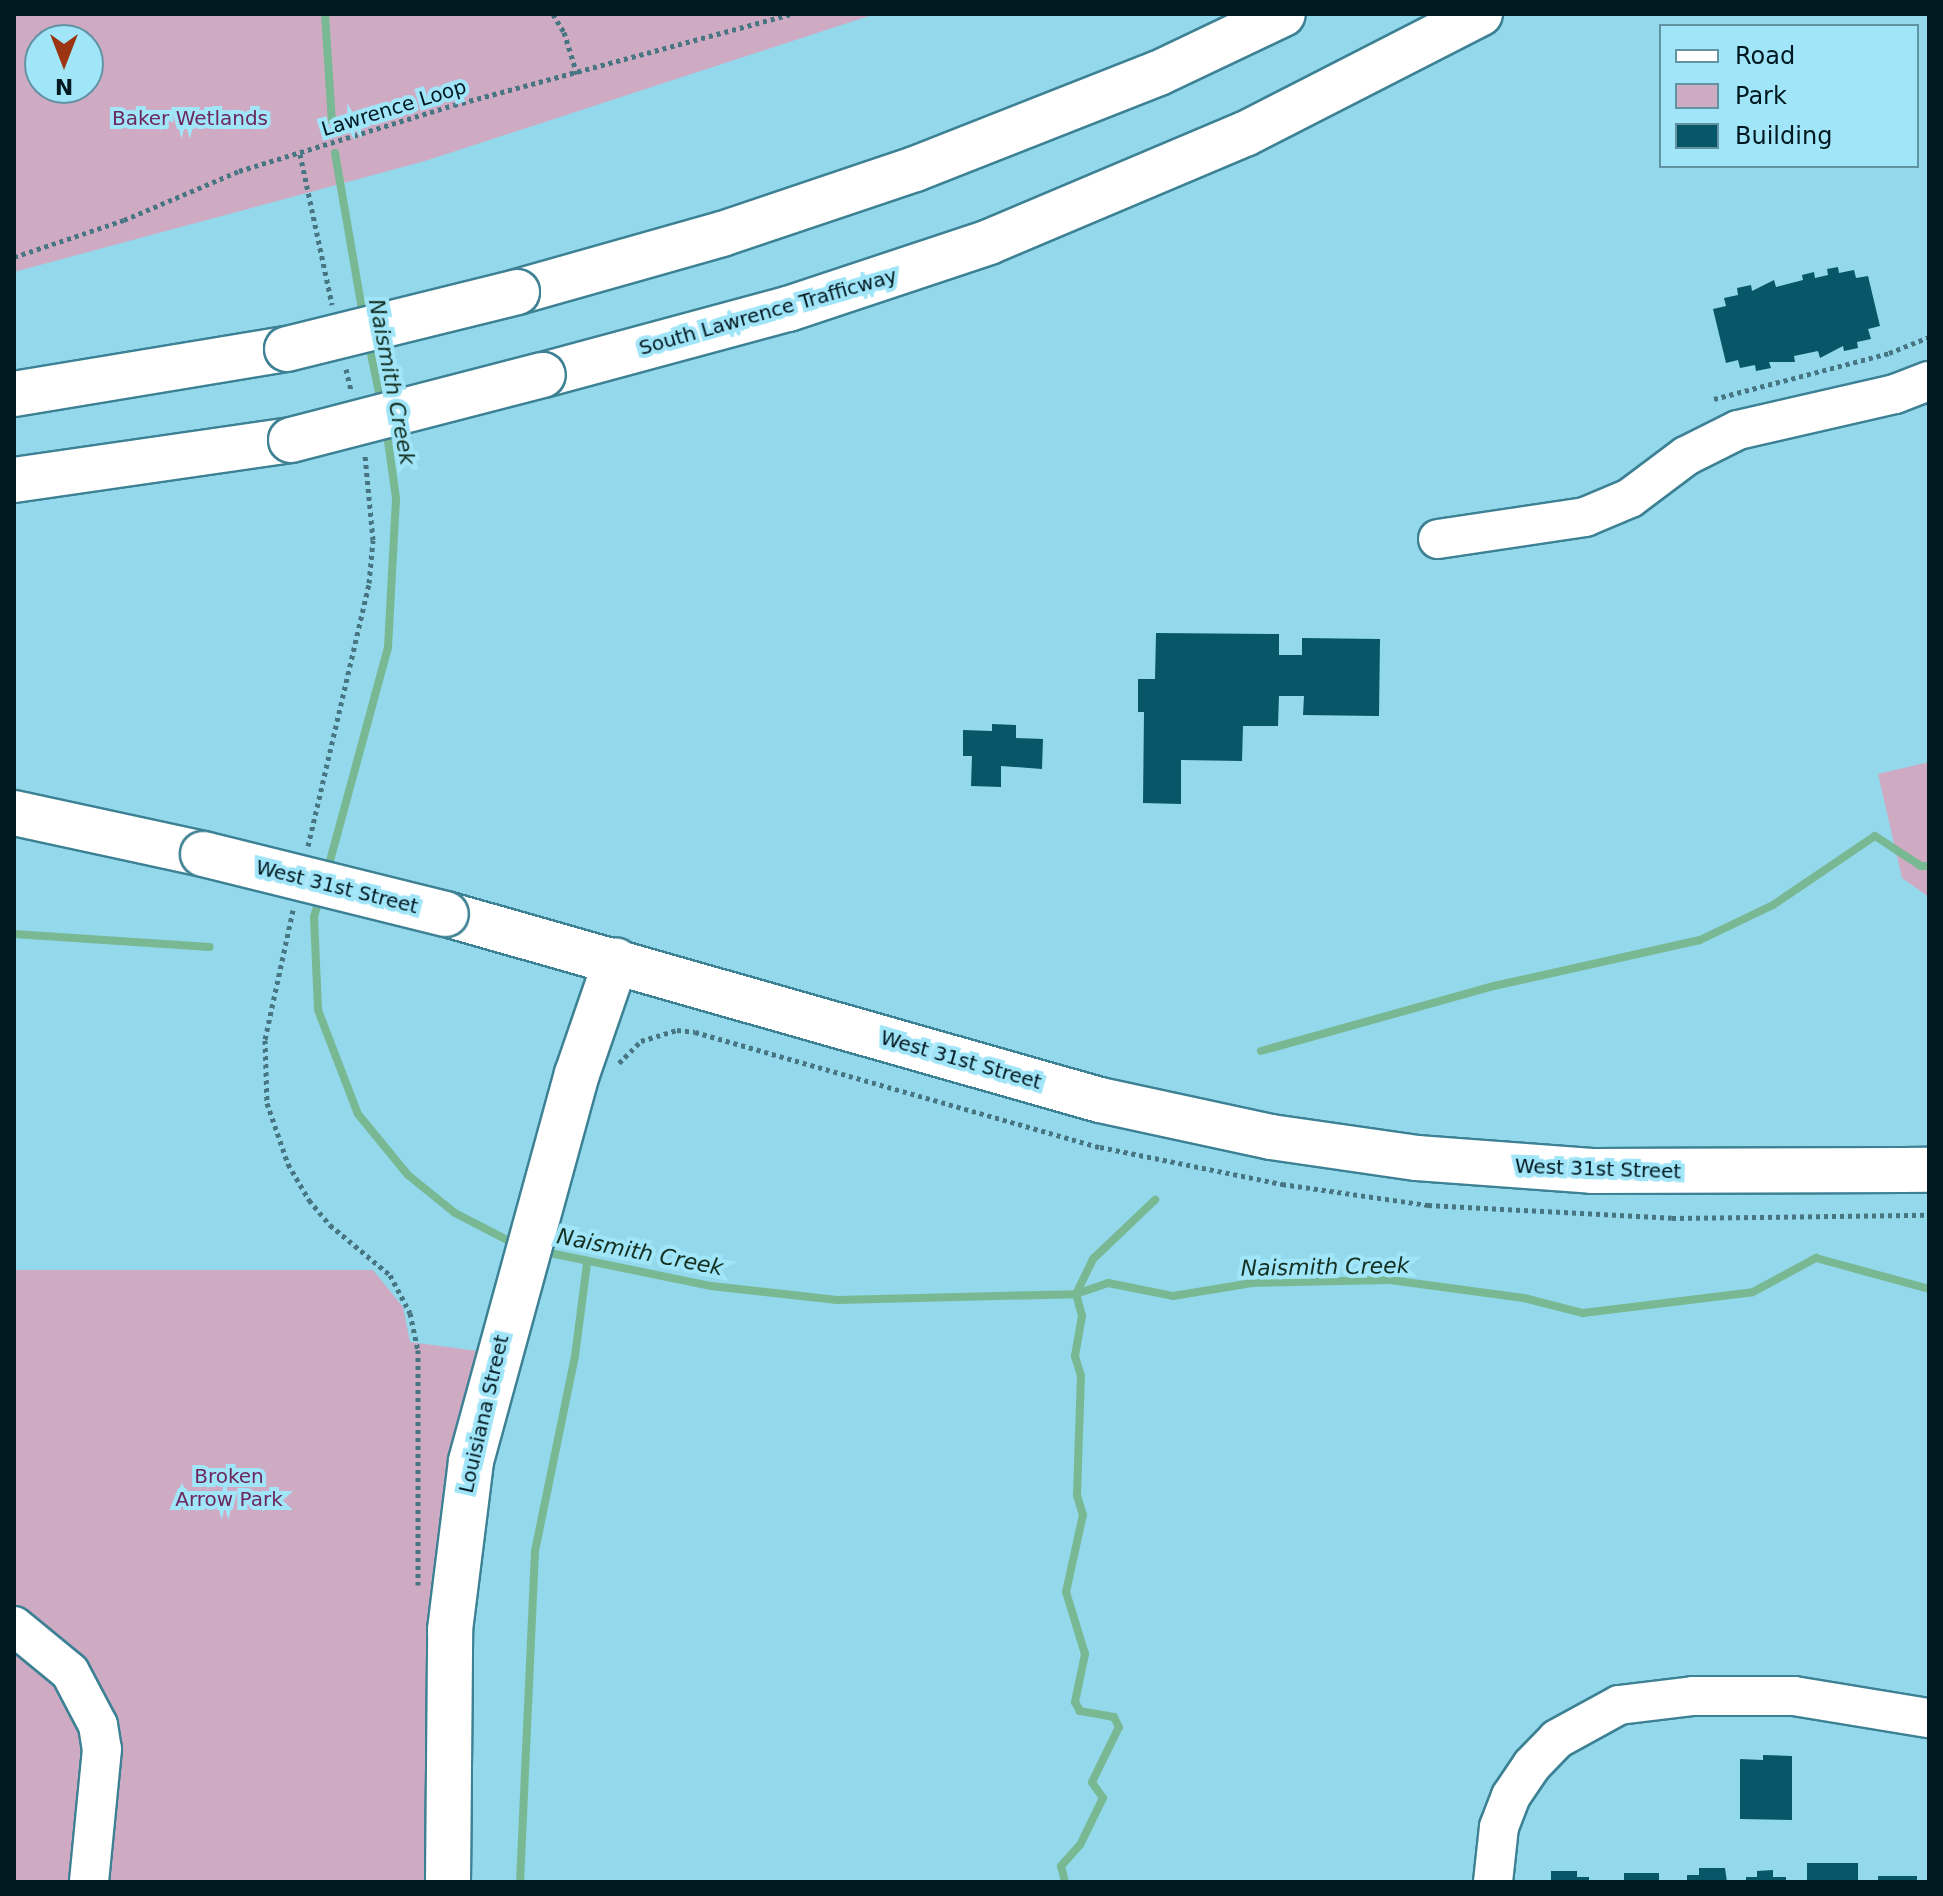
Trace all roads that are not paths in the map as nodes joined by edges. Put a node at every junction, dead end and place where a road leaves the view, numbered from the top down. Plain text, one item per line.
1 (1283, 14) edge
2 (1480, 14) edge
3 (1929, 381) edge
4 (14, 394) edge
5 (14, 480) edge
6 (1438, 539) dead end
7 (14, 813) edge
8 (616, 961) junction
9 (1929, 1170) edge
10 (14, 1626) edge
11 (1929, 1718) edge
12 (89, 1882) edge
13 (448, 1882) edge
14 (1493, 1882) edge

1 - 4 main road, bridge
2 - 5 main road, South Lawrence Trafficway, bridge
3 - 6 street
7 - 8 main road, West 31st Street, bridge
8 - 9 main road, West 31st Street
8 - 13 main road, Louisiana Street
10 - 12 street
11 - 14 street

